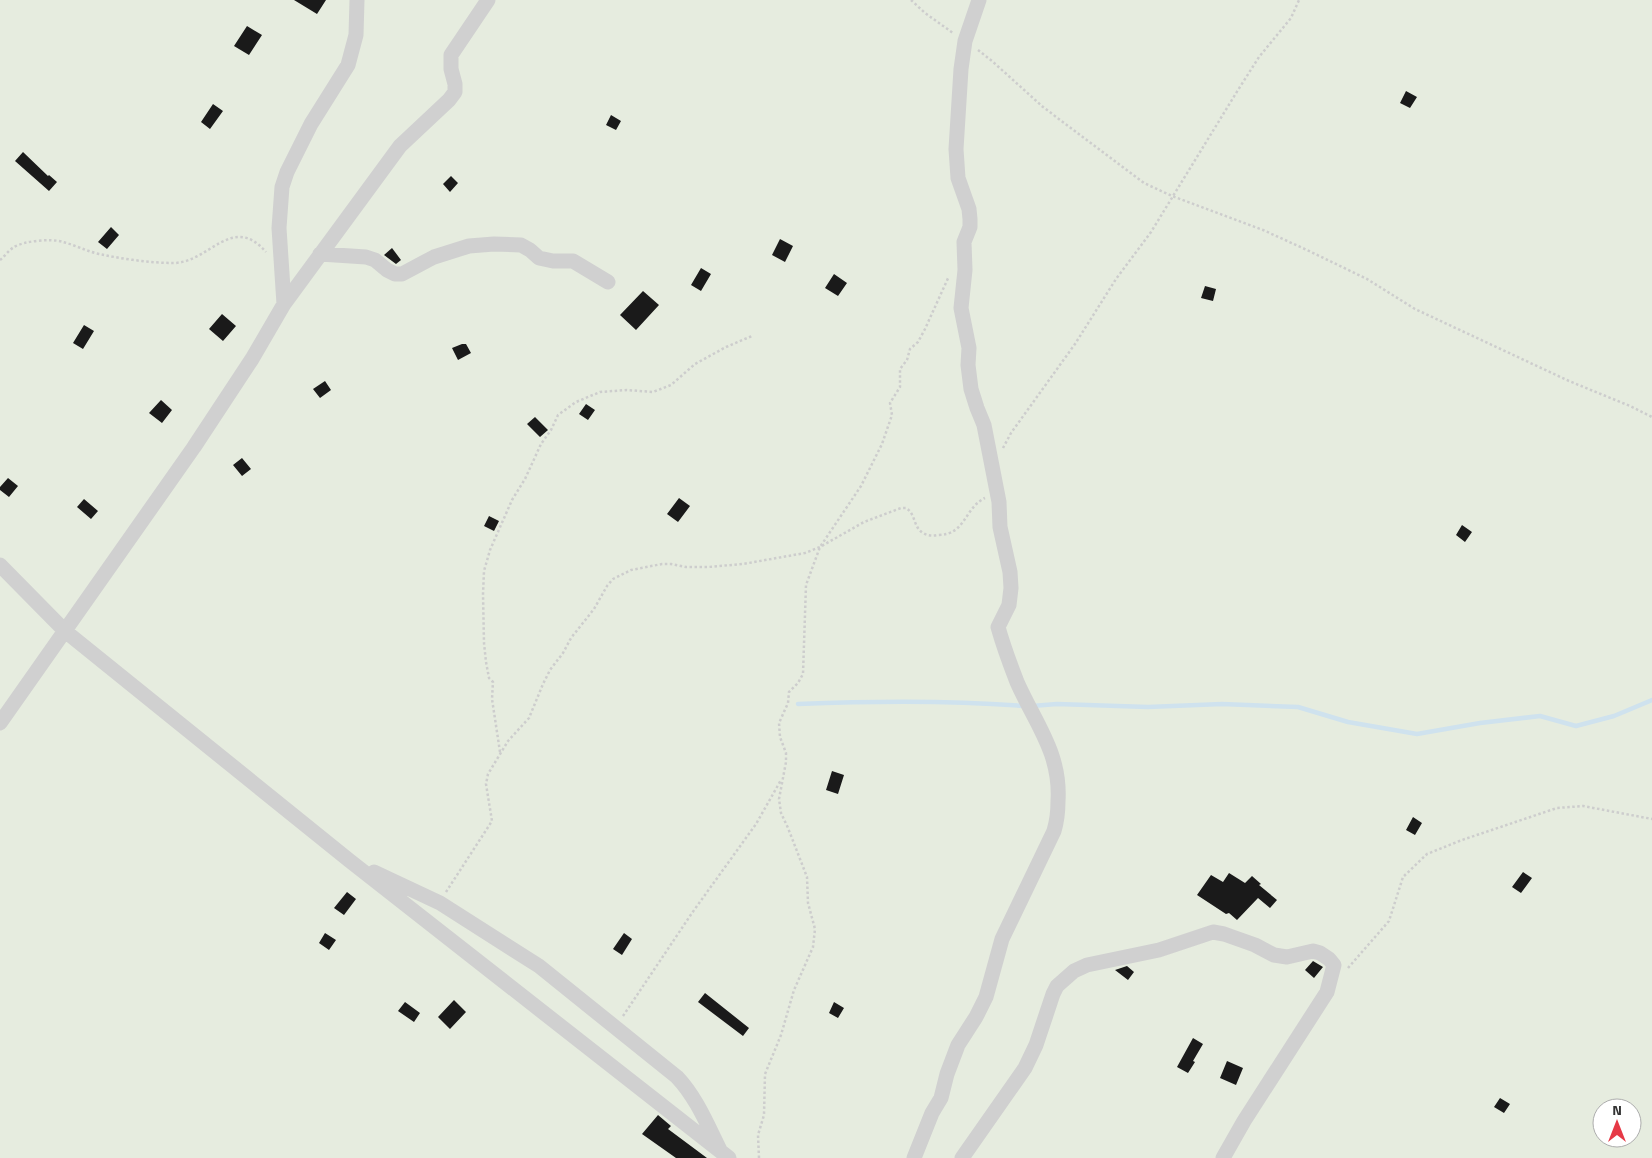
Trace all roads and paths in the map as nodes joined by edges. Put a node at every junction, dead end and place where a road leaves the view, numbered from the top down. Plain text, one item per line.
1 (357, 0) edge
2 (488, 0) edge
3 (911, 0) edge
4 (979, 0) edge
5 (1299, 0) edge
6 (965, 41) junction
7 (1172, 196) junction
8 (320, 254) junction
9 (267, 255) dead end
10 (964, 257) junction
11 (0, 260) edge
12 (608, 282) dead end
13 (284, 304) junction
14 (752, 336) dead end
15 (1652, 417) edge
16 (992, 467) junction
17 (996, 486) junction
18 (820, 547) junction
19 (0, 565) edge
20 (65, 631) junction
21 (0, 723) edge
22 (500, 753) junction
23 (782, 778) junction
24 (1652, 819) edge
25 (350, 861) junction
26 (440, 904) junction
27 (1346, 971) dead end
28 (615, 1027) junction
29 (725, 1155) edge
30 (759, 1158) edge
31 (914, 1158) edge
32 (962, 1158) edge
33 (1223, 1158) edge

1 - 13 street
2 - 8 street
3 - 6 path
4 - 6 street
5 - 7 path
6 - 7 path
6 - 10 street
7 - 15 path
7 - 16 path
8 - 12 street
8 - 13 street
9 - 11 path
10 - 16 street
10 - 18 path
13 - 20 street
14 - 22 path
16 - 17 street
17 - 18 path
17 - 31 street
18 - 22 path
18 - 23 path
19 - 20 street
20 - 21 street
20 - 25 street
22 - 26 path
23 - 28 path
23 - 30 path
24 - 27 path
25 - 26 street
25 - 29 street
26 - 28 street
28 - 29 street
32 - 33 street

